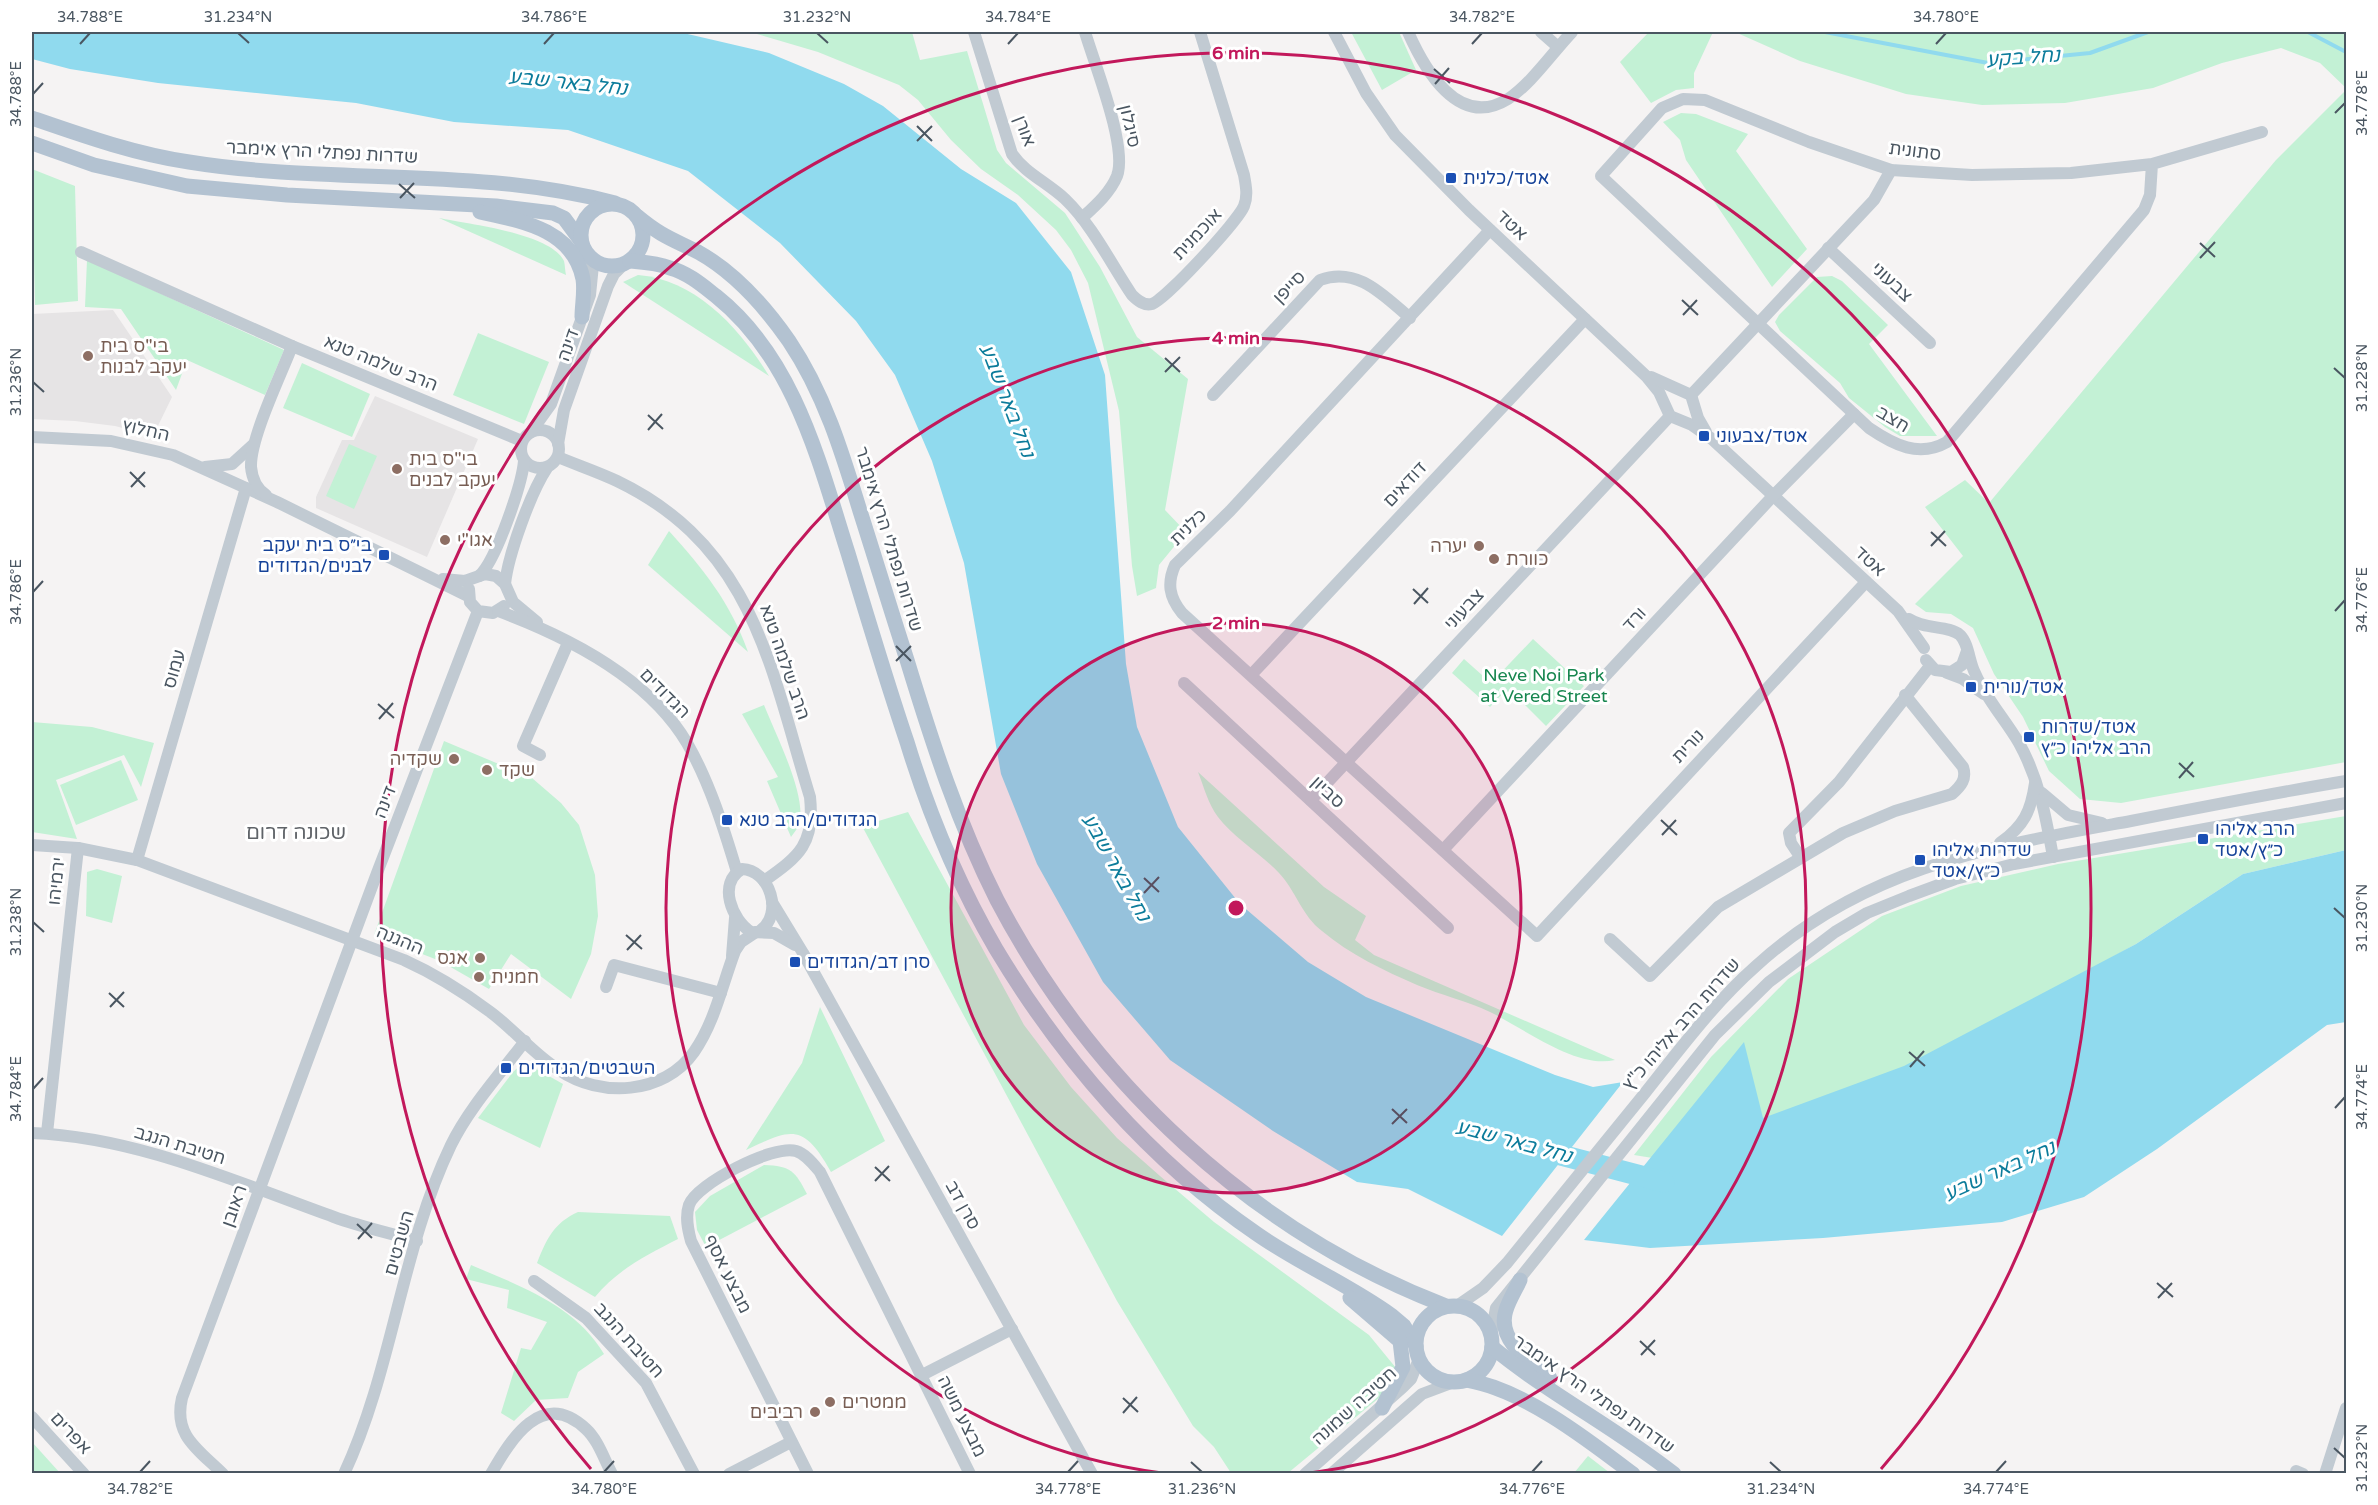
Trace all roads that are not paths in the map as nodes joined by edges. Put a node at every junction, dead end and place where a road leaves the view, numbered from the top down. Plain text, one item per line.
1 (974, 32) edge
2 (1085, 32) edge
3 (1200, 32) edge
4 (1334, 32) edge
5 (1408, 32) edge
6 (1541, 32) edge
7 (1572, 32) edge
8 (1558, 47) junction
9 (32, 118) edge
10 (2262, 132) dead end
11 (32, 143) edge
12 (2152, 164) junction
13 (1891, 170) junction
14 (1601, 176) joint
15 (436, 202) junction
16 (615, 203) junction
17 (637, 216) junction
18 (1082, 218) junction
19 (1490, 230) junction
20 (581, 241) junction
21 (1828, 248) junction
22 (81, 252) dead end
23 (588, 255) junction
24 (627, 262) junction
25 (582, 317) junction
26 (1410, 318) junction
27 (1585, 318) junction
28 (1758, 324) junction
29 (1930, 343) dead end
30 (292, 346) junction
31 (1642, 372) junction
32 (1214, 395) dead end
33 (1690, 398) junction
34 (1671, 414) junction
35 (1854, 414) junction
36 (526, 436) junction
37 (32, 437) edge
38 (1712, 439) junction
39 (255, 443) junction
40 (558, 444) junction
41 (558, 457) junction
42 (524, 461) junction
43 (203, 467) junction
44 (547, 468) junction
45 (246, 488) junction
46 (1773, 496) junction
47 (277, 502) junction
48 (433, 577) junction
49 (478, 577) junction
50 (1866, 582) junction
51 (506, 587) junction
52 (468, 596) junction
53 (478, 611) junction
54 (498, 611) junction
55 (1898, 611) junction
56 (1941, 630) junction
57 (563, 640) junction
58 (1924, 648) junction
59 (1967, 651) junction
60 (1930, 666) junction
61 (1947, 673) junction
62 (1252, 674) junction
63 (1184, 683) dead end
64 (1905, 695) junction
65 (1987, 697) junction
66 (540, 755) dead end
67 (1346, 761) junction
68 (2346, 781) edge
69 (2038, 785) junction
70 (1311, 800) junction
71 (2346, 803) edge
72 (2112, 824) junction
73 (2049, 836) junction
74 (32, 844) edge
75 (1995, 847) junction
76 (78, 848) junction
77 (1443, 850) junction
78 (2053, 857) junction
79 (1801, 858) junction
80 (137, 860) junction
81 (737, 872) junction
82 (764, 881) junction
83 (772, 902) junction
84 (735, 918) junction
85 (1448, 928) dead end
86 (758, 932) junction
87 (1536, 936) joint
88 (352, 939) junction
89 (1610, 939) dead end
90 (803, 953) junction
91 (732, 960) junction
92 (606, 987) dead end
93 (721, 993) junction
94 (525, 1041) junction
95 (32, 1133) edge
96 (47, 1133) junction
97 (260, 1189) junction
98 (417, 1241) junction
99 (1305, 1263) junction
100 (1524, 1275) junction
101 (534, 1281) dead end
102 (1451, 1306) junction
103 (1012, 1329) junction
104 (1492, 1340) junction
105 (1418, 1353) junction
106 (922, 1375) junction
107 (1460, 1381) junction
108 (1382, 1408) junction
109 (2346, 1408) edge
110 (32, 1417) edge
111 (1601, 1420) junction
112 (791, 1442) junction
113 (84, 1473) edge
114 (223, 1473) edge
115 (344, 1473) edge
116 (491, 1473) edge
117 (612, 1473) edge
118 (694, 1473) edge
119 (729, 1473) edge
120 (808, 1473) edge
121 (970, 1473) edge
122 (1092, 1473) edge
123 (1305, 1473) edge
124 (1331, 1473) edge
125 (1633, 1473) edge
126 (1674, 1473) edge
127 (2325, 1473) edge

1 - 18 street, אורן
2 - 18 street, סיגלון
3 - 18 street, אוכמנית
4 - 19 street, אטד
5 - 8 street
6 - 8 street
7 - 8 street
9 - 16 main road, שדרות נפתלי הרץ אימבר
10 - 12 street, סתונית
11 - 15 main road
12 - 13 street, סתונית
12 - 35 street, חצב
13 - 14 street, סתונית
13 - 21 street
14 - 28 street, חצב
15 - 20 main road
15 - 25 main road
16 - 17 main road
16 - 20 main road
17 - 24 main road
17 - 102 main road, שדרות נפתלי הרץ אימבר
19 - 26 street, כלנית
19 - 27 street, אטד
20 - 23 main road
21 - 28 street
21 - 29 street, צבעוני
22 - 30 street, הרב שלמה טנא
23 - 24 main road
23 - 25 street, דינה
24 - 40 street, דינה
24 - 99 main road
25 - 36 street, דינה
26 - 32 street, סייפן
26 - 62 street, כלנית
27 - 31 street, אטד
27 - 62 street, דודאים
28 - 33 street
28 - 35 street, חצב
30 - 36 street, הרב שלמה טנא
30 - 39 street
31 - 33 street, אטד
31 - 34 street, אטד
33 - 34 street
33 - 34 street
33 - 38 street, אטד
34 - 38 street, אטד
34 - 67 street, צבעוני
35 - 46 street, ורד
36 - 40 street
36 - 42 street
37 - 43 street, החלוץ
38 - 46 street, אטד
39 - 43 street
39 - 47 street
40 - 41 street
41 - 44 street
41 - 82 street, הרב שלמה טנא
42 - 44 street
42 - 49 street
43 - 45 street, החלוץ
44 - 51 street
45 - 47 street
45 - 80 street, עמוס
46 - 50 street, אטד
46 - 77 street, ורד
47 - 48 street
48 - 49 street
48 - 52 street
49 - 51 street
49 - 52 street
50 - 55 street, אטד
50 - 87 street, נורית
51 - 54 street
51 - 57 street, הגדודים
52 - 53 street
53 - 54 street
53 - 88 street, דינה
54 - 57 street, הגדודים
55 - 56 street, אטד
55 - 58 street, אטד
56 - 58 street
56 - 59 street
57 - 66 street
57 - 81 street, הגדודים
58 - 60 street
59 - 61 street
59 - 65 street
60 - 61 street
60 - 64 street
61 - 65 street
62 - 67 street, כלנית
63 - 70 street, סביון
64 - 79 street
64 - 79 street
65 - 69 street
67 - 70 street, צבעוני
67 - 77 street, כלנית
68 - 72 street, שדרות הרב אליהו כ"ץ
69 - 72 street
69 - 73 street
69 - 75 street
70 - 85 street, סביון
71 - 78 street, שדרות הרב אליהו כ"ץ
72 - 73 street, שדרות הרב אליהו כ"ץ
73 - 75 street, שדרות הרב אליהו כ"ץ
73 - 78 street
74 - 76 street, ההגנה
75 - 102 street, שדרות הרב אליהו כ"ץ
76 - 80 street, ההגנה
76 - 96 street, ירמיהו
77 - 87 street, כלנית
78 - 100 street, שדרות הרב אליהו כ"ץ
79 - 89 street
80 - 88 street, ההגנה
81 - 82 street
81 - 84 street
82 - 83 street
83 - 86 street
83 - 90 street, סרן דב
84 - 86 street
84 - 91 street, ההגנה
86 - 90 street, סרן דב
86 - 91 street, ההגנה
88 - 94 street, ההגנה
88 - 97 street, ראובן
90 - 103 street, סרן דב
91 - 93 street, ההגנה
92 - 93 street
93 - 94 street, ההגנה
94 - 98 street, השבטים
95 - 96 street, חטיבת הנגב
96 - 97 street, חטיבת הנגב
97 - 98 street, חטיבת הנגב
97 - 114 street, ראובן
98 - 115 street, השבטים
99 - 105 main road
99 - 108 main road
100 - 104 street, שדרות הרב אליהו כ"ץ
100 - 111 main road
101 - 118 street, חטיבת הנגב
102 - 104 main road
102 - 105 main road
103 - 106 street
103 - 122 street, סרן דב
104 - 107 main road
104 - 111 main road, שדרות נפתלי הרץ אימבר
105 - 107 main road
105 - 108 street, חטיבה שמונה
106 - 112 street, מבצע אסף
106 - 121 street, מבצע משה
107 - 124 street, חטיבה שמונה
107 - 125 main road
108 - 123 street, חטיבה שמונה
109 - 127 street
110 - 113 street, אפרים
111 - 126 main road, שדרות נפתלי הרץ אימבר
112 - 119 street
112 - 120 street
116 - 117 street

